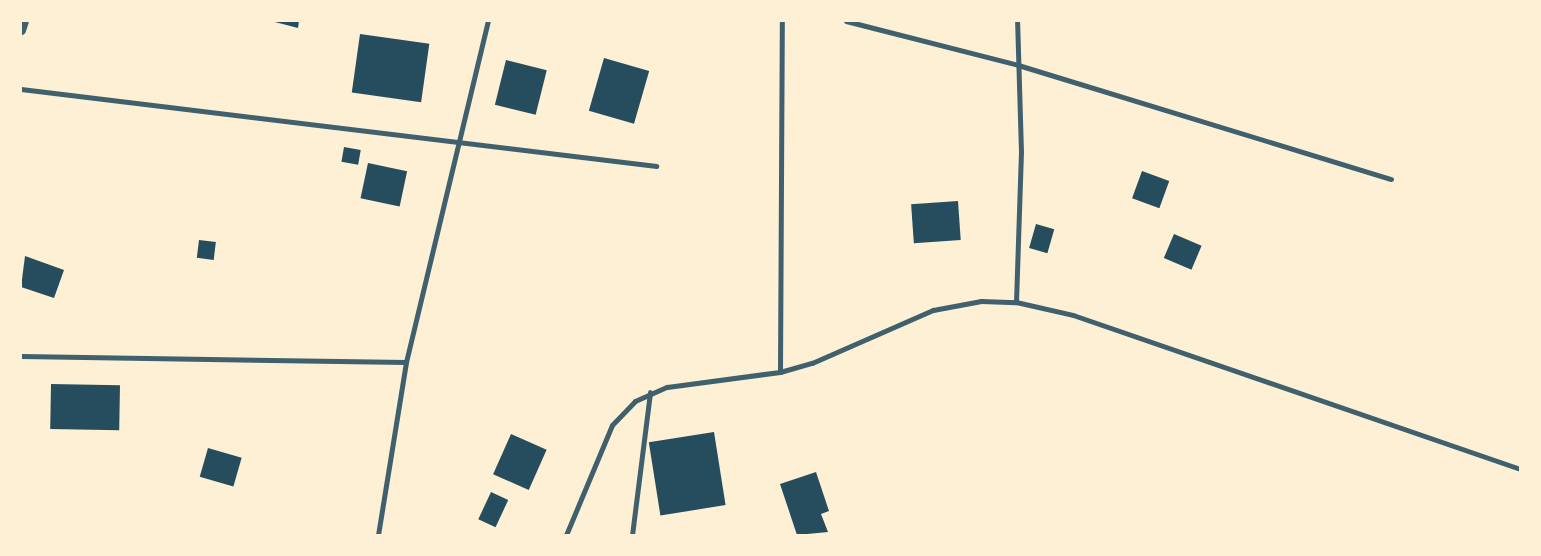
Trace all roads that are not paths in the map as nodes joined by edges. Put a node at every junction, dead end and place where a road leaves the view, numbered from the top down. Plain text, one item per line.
1 (24, 21) edge
2 (488, 21) edge
3 (782, 21) edge
4 (846, 21) edge
5 (1016, 21) edge
6 (21, 30) edge
7 (1018, 65) junction
8 (21, 89) edge
9 (459, 143) junction
10 (656, 166) dead end
11 (1390, 179) dead end
12 (1016, 302) junction
13 (21, 356) edge
14 (406, 362) junction
15 (780, 372) junction
16 (650, 392) junction
17 (1520, 470) edge
18 (378, 535) edge
19 (566, 535) edge
20 (632, 535) edge

1 - 6 street
2 - 9 street
3 - 15 street
4 - 7 street
5 - 7 street
7 - 11 street
7 - 12 street
8 - 9 street
9 - 10 street
9 - 14 street
12 - 15 street
12 - 17 street
13 - 14 street
14 - 18 street
15 - 16 street
16 - 19 street
16 - 20 street

